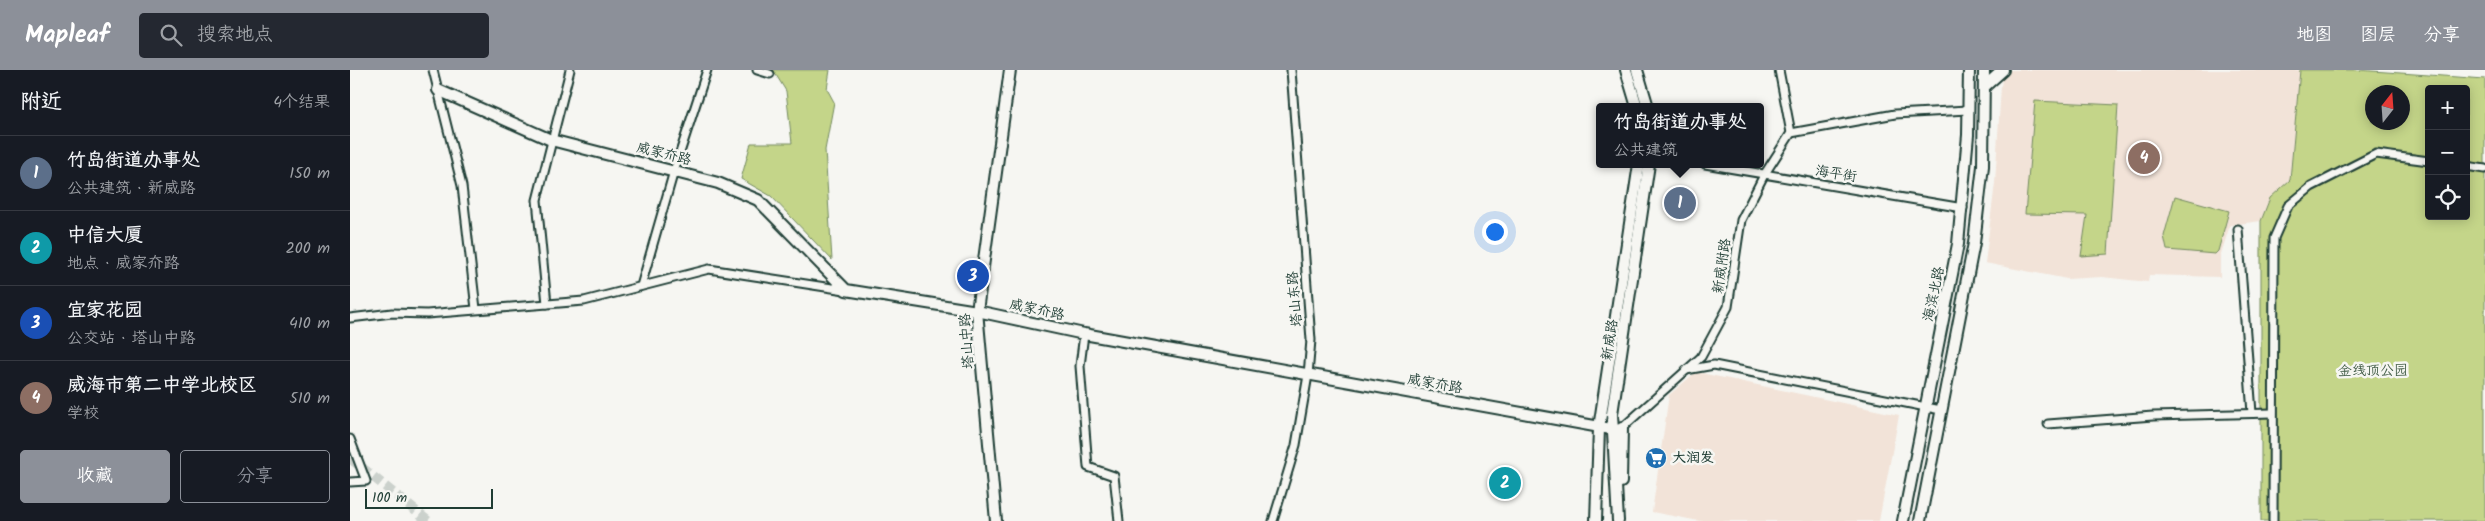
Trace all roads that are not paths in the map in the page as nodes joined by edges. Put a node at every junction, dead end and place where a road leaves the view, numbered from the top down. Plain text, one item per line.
1 (432, 70) edge
2 (570, 70) edge
3 (707, 70) edge
4 (757, 70) edge
5 (1010, 70) edge
6 (1291, 70) edge
7 (1626, 70) edge
8 (1637, 70) edge
9 (1779, 70) edge
10 (1968, 70) edge
11 (1984, 70) edge
12 (2003, 70) edge
13 (770, 74) dead end
14 (1984, 86) junction
15 (438, 90) junction
16 (1636, 103) edge
17 (1647, 103) edge
18 (1968, 110) junction
19 (1792, 133) junction
20 (551, 140) junction
21 (2425, 160) edge
22 (2470, 167) edge
23 (1638, 168) edge
24 (1649, 168) edge
25 (1726, 168) edge
26 (2485, 169) edge
27 (674, 171) junction
28 (1764, 175) junction
29 (1963, 208) junction
30 (2238, 229) dead end
31 (641, 286) junction
32 (846, 290) junction
33 (547, 304) junction
34 (476, 309) junction
35 (977, 311) junction
36 (350, 318) edge
37 (1084, 334) junction
38 (1686, 370) junction
39 (1308, 375) junction
40 (1924, 408) junction
41 (1941, 410) junction
42 (2272, 412) junction
43 (2252, 413) junction
44 (2048, 424) dead end
45 (1600, 428) junction
46 (1611, 428) junction
47 (1622, 428) junction
48 (350, 439) edge
49 (350, 482) edge
50 (996, 521) edge
51 (1119, 521) edge
52 (1273, 521) edge
53 (1596, 521) edge
54 (1618, 521) edge
55 (1903, 521) edge
56 (1920, 521) edge
57 (2273, 521) edge

1 - 15 street
2 - 20 street
3 - 27 street
4 - 13 street
5 - 35 main road, 塔山中路
6 - 39 street, 塔山东路
7 - 16 main road
8 - 17 main road
9 - 19 street
10 - 18 main road, 海滨北路
11 - 14 main road, 海滨北路
12 - 14 main road
14 - 41 main road, 海滨北路
15 - 20 main road, 威家夼路
15 - 34 street
18 - 19 street
18 - 29 main road, 海滨北路
19 - 28 street, 新威附路
20 - 27 main road, 威家夼路
20 - 33 street
21 - 42 street
22 - 26 street
23 - 45 main road, 新威路
24 - 46 main road, 新威路
25 - 28 street, 海平街
27 - 31 street
27 - 32 main road, 威家夼路
28 - 29 street, 海平街
28 - 38 street, 新威附路
29 - 40 main road, 海滨北路
30 - 43 street
31 - 32 street
31 - 33 street
32 - 35 main road, 威家夼路
33 - 34 street
34 - 36 street
35 - 37 main road, 威家夼路
35 - 50 main road, 塔山中路
37 - 39 main road, 威家夼路
37 - 51 street
38 - 40 street
38 - 47 street, 新威附路
39 - 45 main road, 威家夼路
39 - 52 street, 塔山东路
40 - 41 street
40 - 55 main road, 海滨北路
41 - 56 main road, 海滨北路
42 - 43 street
42 - 57 street
43 - 44 street
45 - 46 main road, 威家夼路
45 - 53 main road, 新威路
46 - 47 street
46 - 54 main road, 新威路
47 - 54 main road
48 - 49 street

